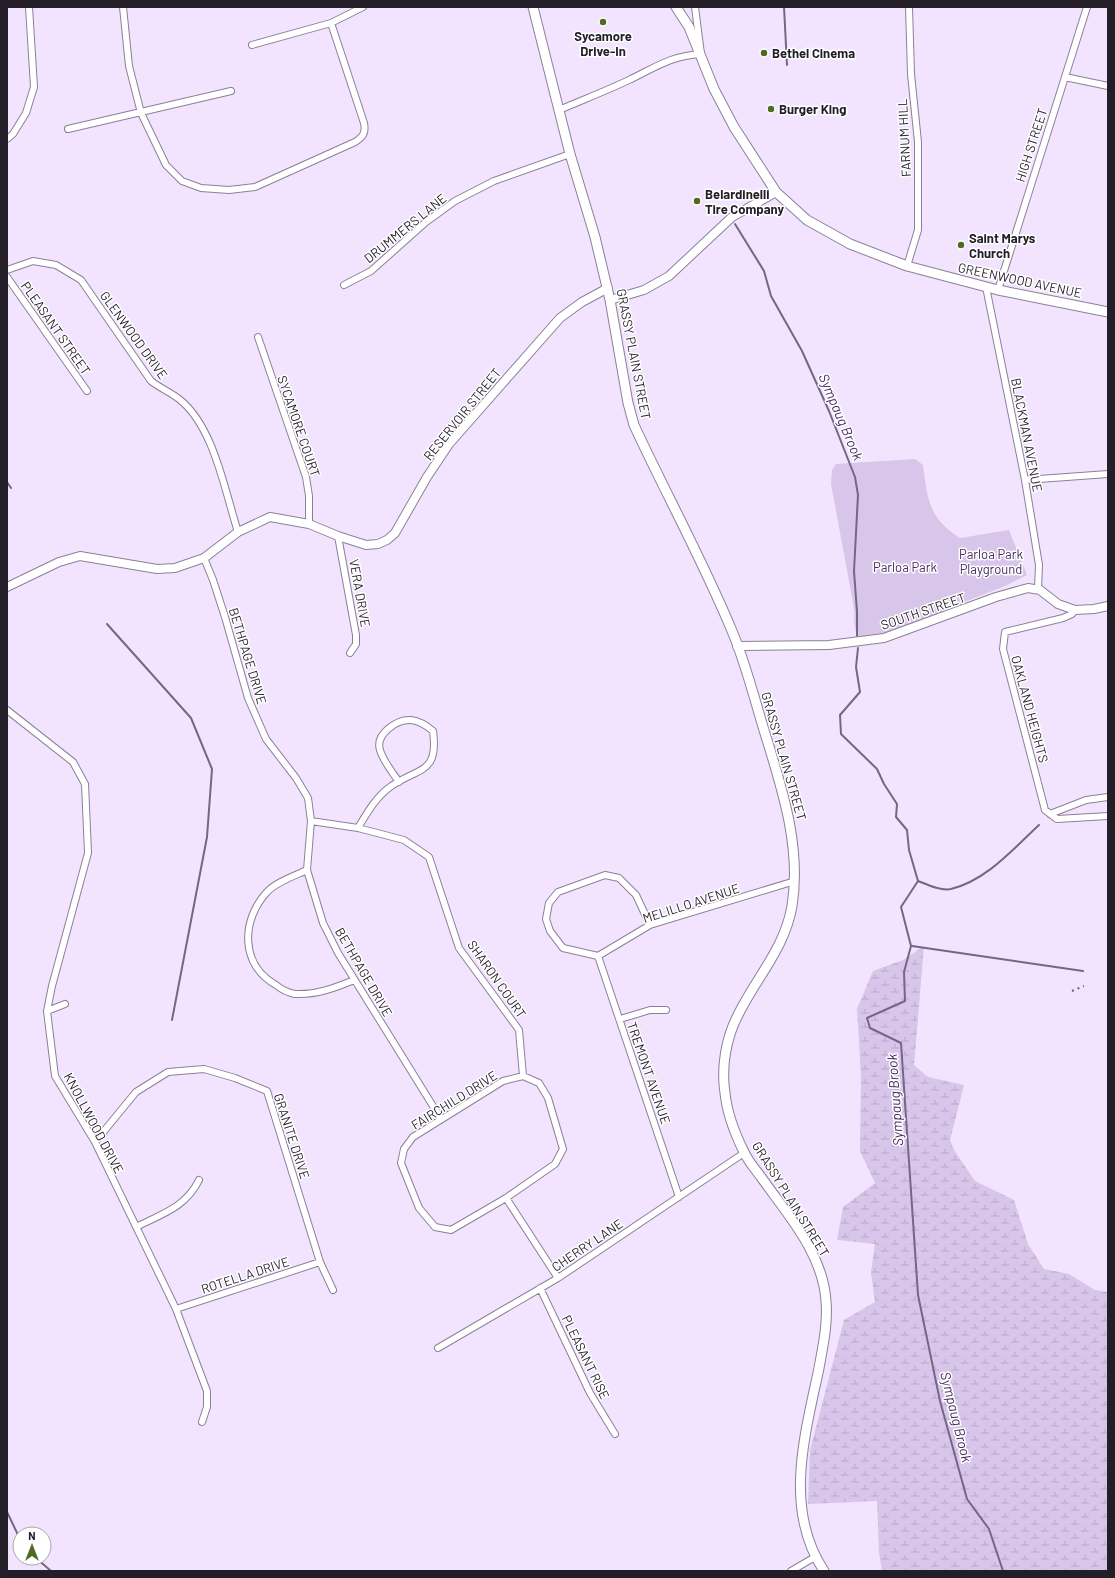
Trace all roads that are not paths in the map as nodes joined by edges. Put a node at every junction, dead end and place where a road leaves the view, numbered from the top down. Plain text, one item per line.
1 (29, 7) edge
2 (123, 7) edge
3 (363, 7) edge
4 (533, 7) edge
5 (676, 7) edge
6 (695, 7) edge
7 (908, 7) edge
8 (1087, 7) edge
9 (331, 23) junction
10 (252, 45) dead end
11 (701, 54) junction
12 (1065, 77) junction
13 (1108, 86) edge
14 (231, 91) dead end
15 (559, 110) junction
16 (141, 113) junction
17 (68, 129) dead end
18 (7, 139) edge
19 (570, 154) junction
20 (776, 192) junction
21 (907, 266) junction
22 (7, 270) edge
23 (7, 277) edge
24 (344, 285) dead end
25 (986, 287) junction
26 (608, 288) junction
27 (998, 290) junction
28 (610, 300) junction
29 (1108, 312) edge
30 (258, 337) dead end
31 (87, 391) dead end
32 (1108, 474) edge
33 (1025, 480) junction
34 (310, 524) junction
35 (238, 532) junction
36 (338, 536) junction
37 (204, 558) junction
38 (7, 587) edge
39 (1038, 589) junction
40 (1108, 606) edge
41 (1075, 610) junction
42 (737, 646) junction
43 (350, 654) dead end
44 (7, 710) edge
45 (399, 782) junction
46 (1108, 797) edge
47 (1050, 814) junction
48 (1108, 816) edge
49 (311, 821) junction
50 (358, 828) junction
51 (306, 870) junction
52 (795, 881) junction
53 (650, 925) junction
54 (598, 956) junction
55 (354, 980) junction
56 (65, 1004) dead end
57 (666, 1010) dead end
58 (47, 1011) junction
59 (620, 1019) junction
60 (523, 1076) junction
61 (441, 1119) junction
62 (95, 1142) junction
63 (744, 1153) junction
64 (199, 1180) dead end
65 (679, 1197) junction
66 (506, 1198) junction
67 (136, 1227) junction
68 (320, 1262) junction
69 (558, 1278) junction
70 (540, 1288) junction
71 (333, 1290) dead end
72 (176, 1309) junction
73 (438, 1348) dead end
74 (202, 1422) dead end
75 (614, 1434) dead end
76 (815, 1557) junction
77 (791, 1571) edge
78 (824, 1571) edge

1 - 18 street
2 - 16 street
3 - 9 street
4 - 15 main road, GRASSY PLAIN STREET
5 - 11 main road, GREENWOOD AVENUE
6 - 11 street
7 - 21 street, FARNUM HILL
8 - 12 street, HIGH STREET
9 - 10 street
9 - 16 street
11 - 15 street
11 - 20 main road, GREENWOOD AVENUE
12 - 13 street
12 - 27 street, HIGH STREET
14 - 16 street
15 - 19 main road, GRASSY PLAIN STREET
16 - 17 street
19 - 24 street, DRUMMERS LANE
19 - 26 main road, GRASSY PLAIN STREET
20 - 21 main road, GREENWOOD AVENUE
20 - 28 street
21 - 25 main road, GREENWOOD AVENUE
22 - 35 street, GLENWOOD DRIVE
23 - 31 street, PLEASANT STREET
25 - 27 main road, GREENWOOD AVENUE
25 - 33 street, BLACKMAN AVENUE
26 - 28 main road, GRASSY PLAIN STREET
26 - 36 street, RESERVOIR STREET
27 - 29 main road, GREENWOOD AVENUE
28 - 42 main road, GRASSY PLAIN STREET
30 - 34 street, SYCAMORE COURT
32 - 33 street
33 - 39 street, BLACKMAN AVENUE
34 - 35 street, RESERVOIR STREET
34 - 36 street, RESERVOIR STREET
35 - 37 street, RESERVOIR STREET
36 - 43 street, VERA DRIVE
37 - 38 street, RESERVOIR STREET
37 - 49 street, BETHPAGE DRIVE
39 - 41 street
39 - 42 street, SOUTH STREET
40 - 41 street
41 - 47 street, OAKLAND HEIGHTS
42 - 52 main road, GRASSY PLAIN STREET
44 - 58 street, KNOLLWOOD DRIVE
45 - 45 street
45 - 50 street
46 - 47 street
47 - 48 street
49 - 50 street, SHARON COURT
49 - 51 street, BETHPAGE DRIVE
50 - 60 street, SHARON COURT
51 - 55 street, BETHPAGE DRIVE
51 - 55 street
52 - 53 street, MELILLO AVENUE
52 - 63 main road, GRASSY PLAIN STREET
53 - 54 street, MELILLO AVENUE
53 - 54 street
54 - 59 street, TREMONT AVENUE
55 - 61 street, BETHPAGE DRIVE
56 - 58 street
57 - 59 street
58 - 62 street, KNOLLWOOD DRIVE
59 - 65 street, TREMONT AVENUE
60 - 61 street, FAIRCHILD DRIVE
60 - 66 street, FAIRCHILD DRIVE
61 - 66 street, FAIRCHILD DRIVE
62 - 67 street, KNOLLWOOD DRIVE
62 - 68 street, GRANITE DRIVE
63 - 65 street, CHERRY LANE
63 - 76 main road, GRASSY PLAIN STREET
64 - 67 street
65 - 69 street, CHERRY LANE
66 - 69 street
67 - 72 street, KNOLLWOOD DRIVE
68 - 71 street, GRANITE DRIVE
68 - 72 street, ROTELLA DRIVE
69 - 70 street, CHERRY LANE
70 - 73 street, CHERRY LANE
70 - 75 street, PLEASANT RISE
72 - 74 street, KNOLLWOOD DRIVE
76 - 77 street
76 - 78 main road, GRASSY PLAIN STREET

